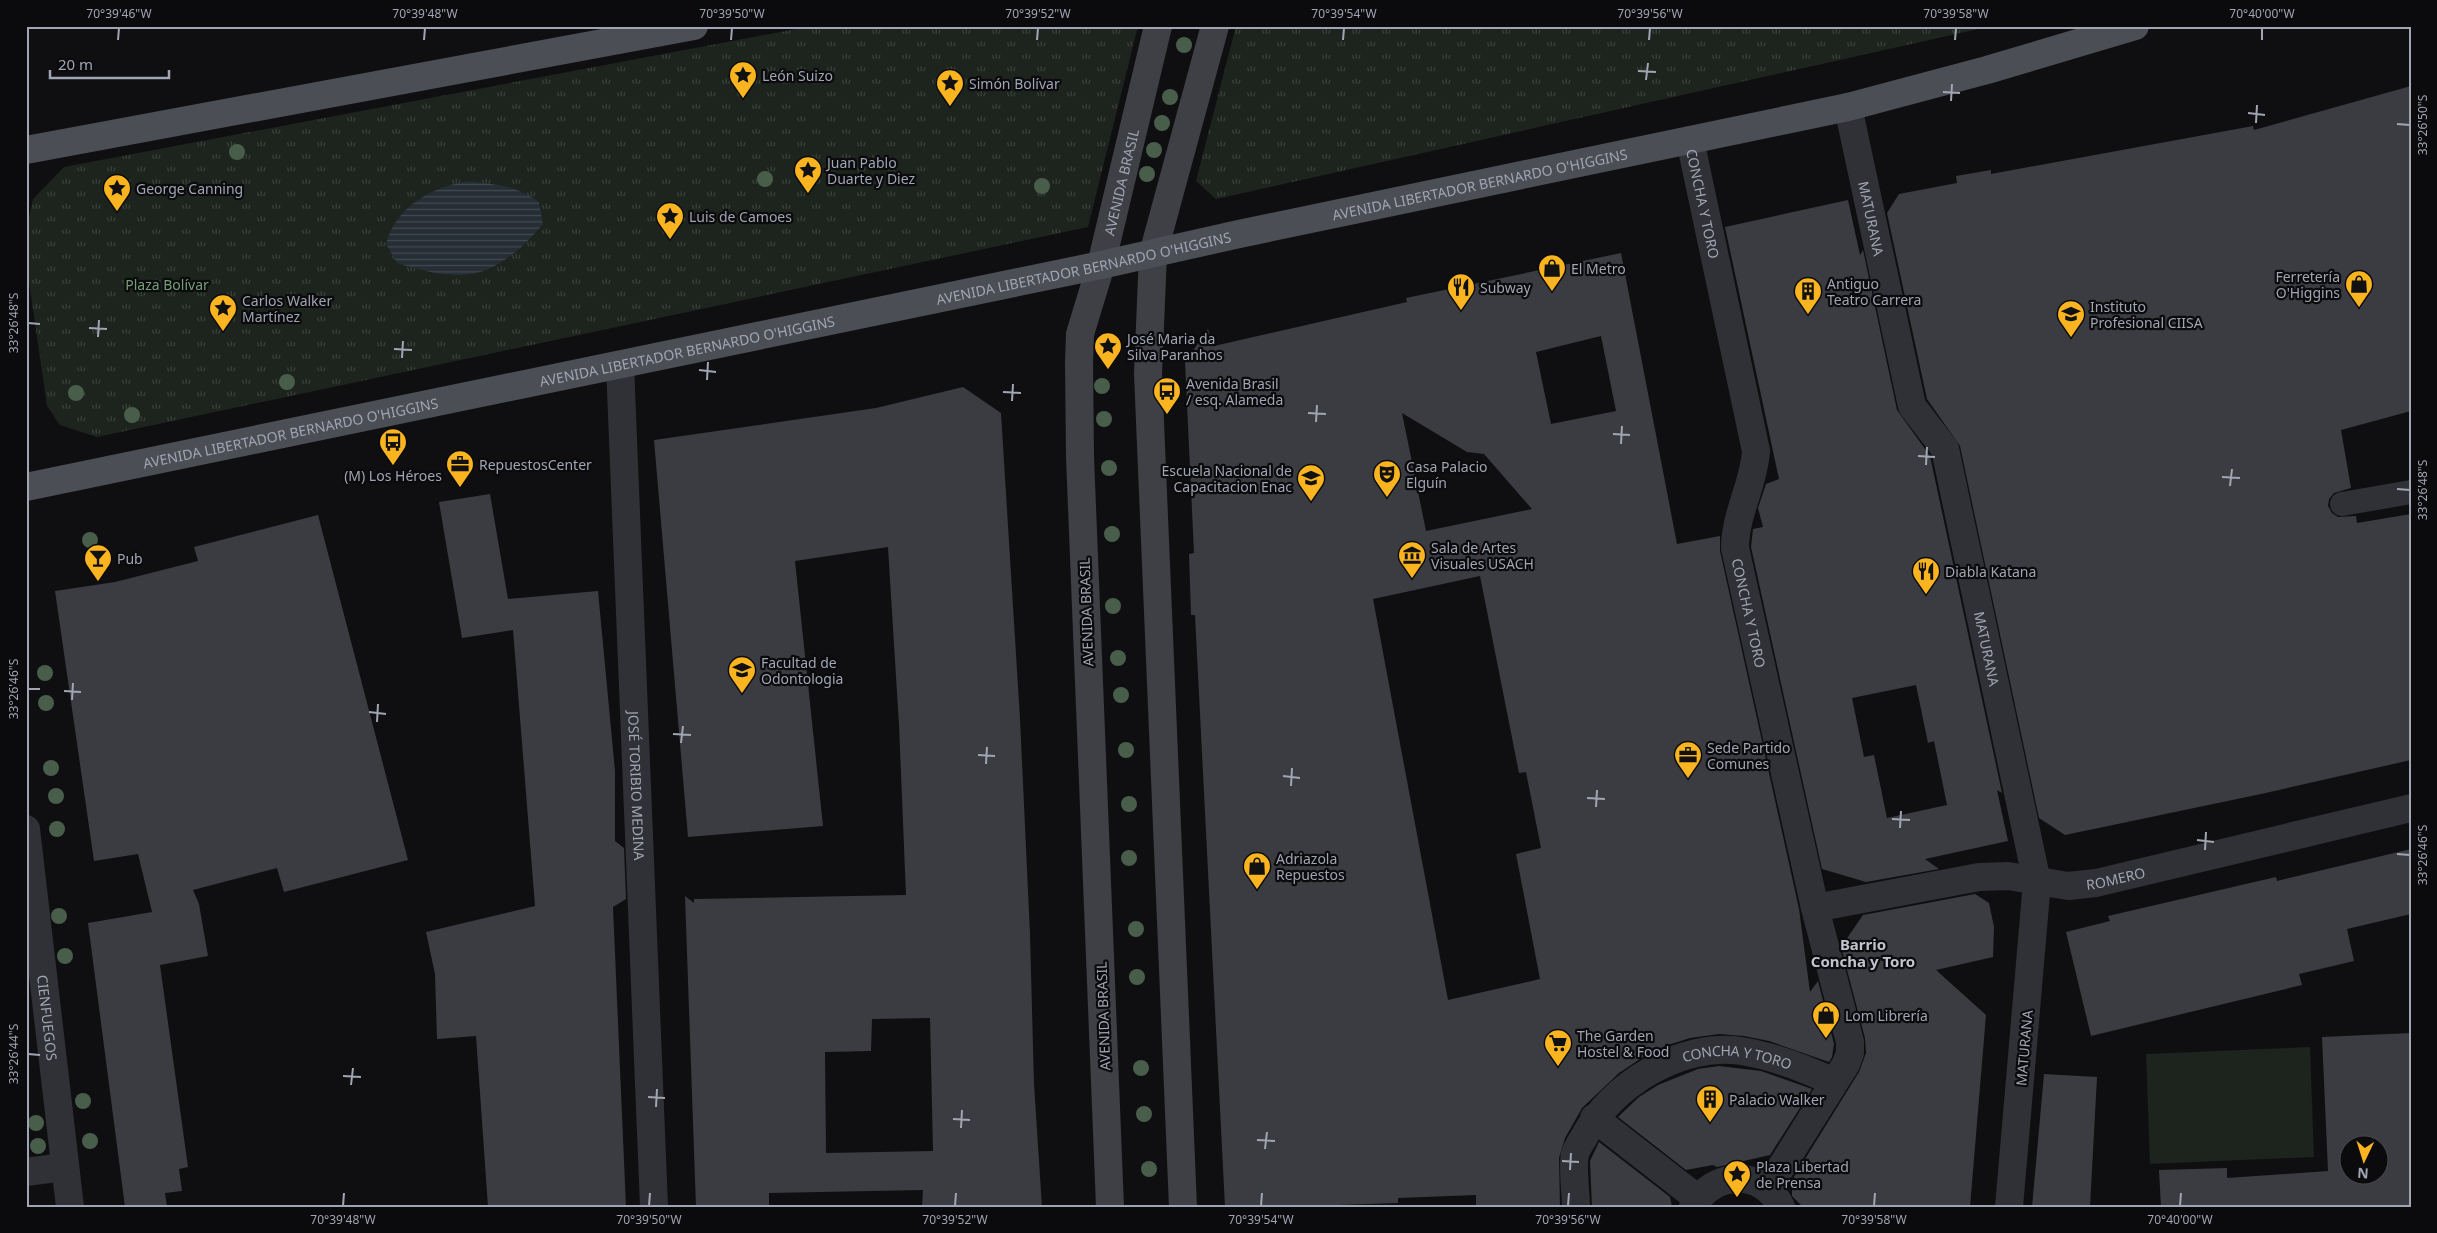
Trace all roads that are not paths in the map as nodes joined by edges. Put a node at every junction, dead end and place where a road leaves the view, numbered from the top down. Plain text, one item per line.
1 (694, 26) edge
2 (1158, 26) edge
3 (1215, 26) edge
4 (2135, 26) edge
5 (1848, 107) junction
6 (1690, 140) junction
7 (26, 150) edge
8 (1153, 254) junction
9 (1101, 266) junction
10 (620, 365) junction
11 (26, 487) edge
12 (2411, 492) edge
13 (2342, 504) dead end
14 (2411, 808) edge
15 (26, 829) edge
16 (2038, 882) junction
17 (1815, 908) junction
18 (1834, 1082) junction
19 (1594, 1118) junction
20 (64, 1166) junction
21 (26, 1172) edge
22 (1774, 1198) edge
23 (1695, 1202) edge
24 (70, 1207) edge
25 (654, 1207) edge
26 (1110, 1207) edge
27 (1183, 1207) edge
28 (1576, 1207) edge
29 (2009, 1207) edge

1 - 7 main road
2 - 9 main road, AVENIDA BRASIL
3 - 8 main road
4 - 5 main road, AVENIDA LIBERTADOR BERNARDO O'HIGGINS
5 - 6 main road, AVENIDA LIBERTADOR BERNARDO O'HIGGINS
5 - 16 street, MATURANA
6 - 8 main road, AVENIDA LIBERTADOR BERNARDO O'HIGGINS
6 - 17 street, CONCHA Y TORO
8 - 9 main road, AVENIDA LIBERTADOR BERNARDO O'HIGGINS
8 - 27 main road
9 - 10 main road, AVENIDA LIBERTADOR BERNARDO O'HIGGINS
9 - 26 main road, AVENIDA BRASIL
10 - 11 main road, AVENIDA LIBERTADOR BERNARDO O'HIGGINS
10 - 25 street, JOSÉ TORIBIO MEDINA
12 - 13 lane
14 - 16 street, ROMERO
15 - 20 street, CIENFUEGOS
16 - 17 street, ROMERO
16 - 29 street, MATURANA
17 - 18 street, CONCHA Y TORO
18 - 19 street, CONCHA Y TORO
18 - 22 street, CONCHA Y TORO
19 - 23 street
19 - 28 street, CONCHA Y TORO
20 - 21 street
20 - 24 street, CIENFUEGOS
22 - 23 street

